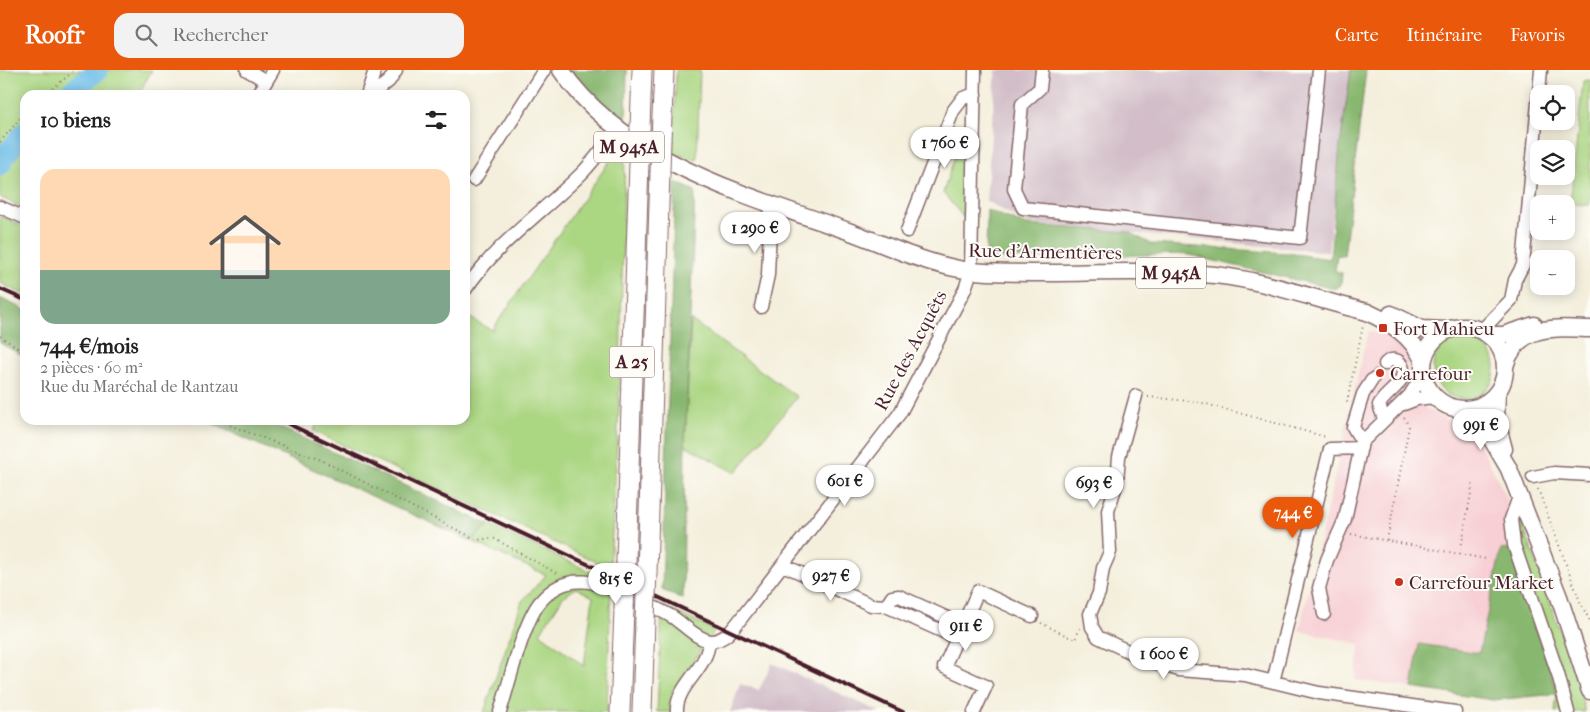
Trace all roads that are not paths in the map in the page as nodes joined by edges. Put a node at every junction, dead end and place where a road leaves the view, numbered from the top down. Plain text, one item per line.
1 (247, 70) edge
2 (375, 70) edge
3 (396, 70) edge
4 (544, 70) edge
5 (548, 70) edge
6 (561, 70) edge
7 (642, 70) edge
8 (664, 70) edge
9 (975, 70) edge
10 (1042, 70) edge
11 (1319, 70) edge
12 (1541, 70) edge
13 (270, 76) edge
14 (261, 90) edge
15 (369, 90) edge
16 (377, 90) edge
17 (974, 94) junction
18 (615, 132) junction
19 (474, 180) dead end
20 (771, 204) junction
21 (0, 207) edge
22 (20, 216) edge
23 (907, 231) dead end
24 (971, 271) junction
25 (470, 283) edge
26 (761, 307) dead end
27 (1367, 312) junction
28 (1553, 328) junction
29 (1590, 329) edge
30 (1446, 330) junction
31 (1486, 332) junction
32 (1385, 364) dead end
33 (1506, 366) junction
34 (1423, 367) junction
35 (1372, 380) tunnel mouth
36 (1497, 393) junction
37 (1136, 396) road end
38 (1434, 397) junction
39 (1397, 408) junction
40 (1461, 409) junction
41 (1384, 420) junction
42 (1361, 445) junction
43 (1590, 475) edge
44 (1533, 477) road end
45 (1517, 487) junction
46 (783, 565) junction
47 (886, 606) junction
48 (1324, 614) dead end
49 (1032, 616) road end
50 (963, 625) junction
51 (957, 638) junction
52 (709, 641) junction
53 (1273, 682) junction
54 (1590, 688) edge
55 (500, 712) edge
56 (620, 712) edge
57 (642, 712) edge
58 (677, 712) edge
59 (974, 712) edge
60 (1455, 712) edge
61 (1568, 712) edge

1 - 13 street
2 - 15 street
3 - 16 street
4 - 19 street
5 - 18 main road, Rue d'Armentières / M 945A
6 - 18 main road, Rue d'Armentières / M 945A
7 - 56 highway, A 25, bridge
8 - 57 highway, A 25, bridge
9 - 17 street
10 - 11 street
12 - 31 street
13 - 14 street
17 - 23 street
17 - 24 street
18 - 20 main road, Rue d'Armentières / M 945A
18 - 25 street
20 - 24 main road, Rue d'Armentières / M 945A
20 - 26 street
21 - 22 street
24 - 27 main road, Rue d'Armentières / M 945A
24 - 46 street, Rue des Acquêts
27 - 30 main road, Rue d'Armentières / M 945A
27 - 34 main road, Rue d'Armentières / M 945A
28 - 29 main road
28 - 31 main road
28 - 33 main road
30 - 31 main road
30 - 34 main road
31 - 33 main road
32 - 41 street
33 - 36 main road
34 - 38 main road
34 - 39 street
35 - 42 street
36 - 40 main road
36 - 45 main road
37 - 53 street
38 - 39 street
38 - 40 main road
39 - 41 street
40 - 45 main road
41 - 42 street
42 - 48 street
42 - 53 street
43 - 44 street
45 - 54 main road
45 - 61 street
46 - 47 street
46 - 52 street, Rue des Acquêts
47 - 50 street
47 - 51 street
49 - 50 street
50 - 51 street
51 - 59 street
52 - 55 street
52 - 58 street
53 - 60 street

